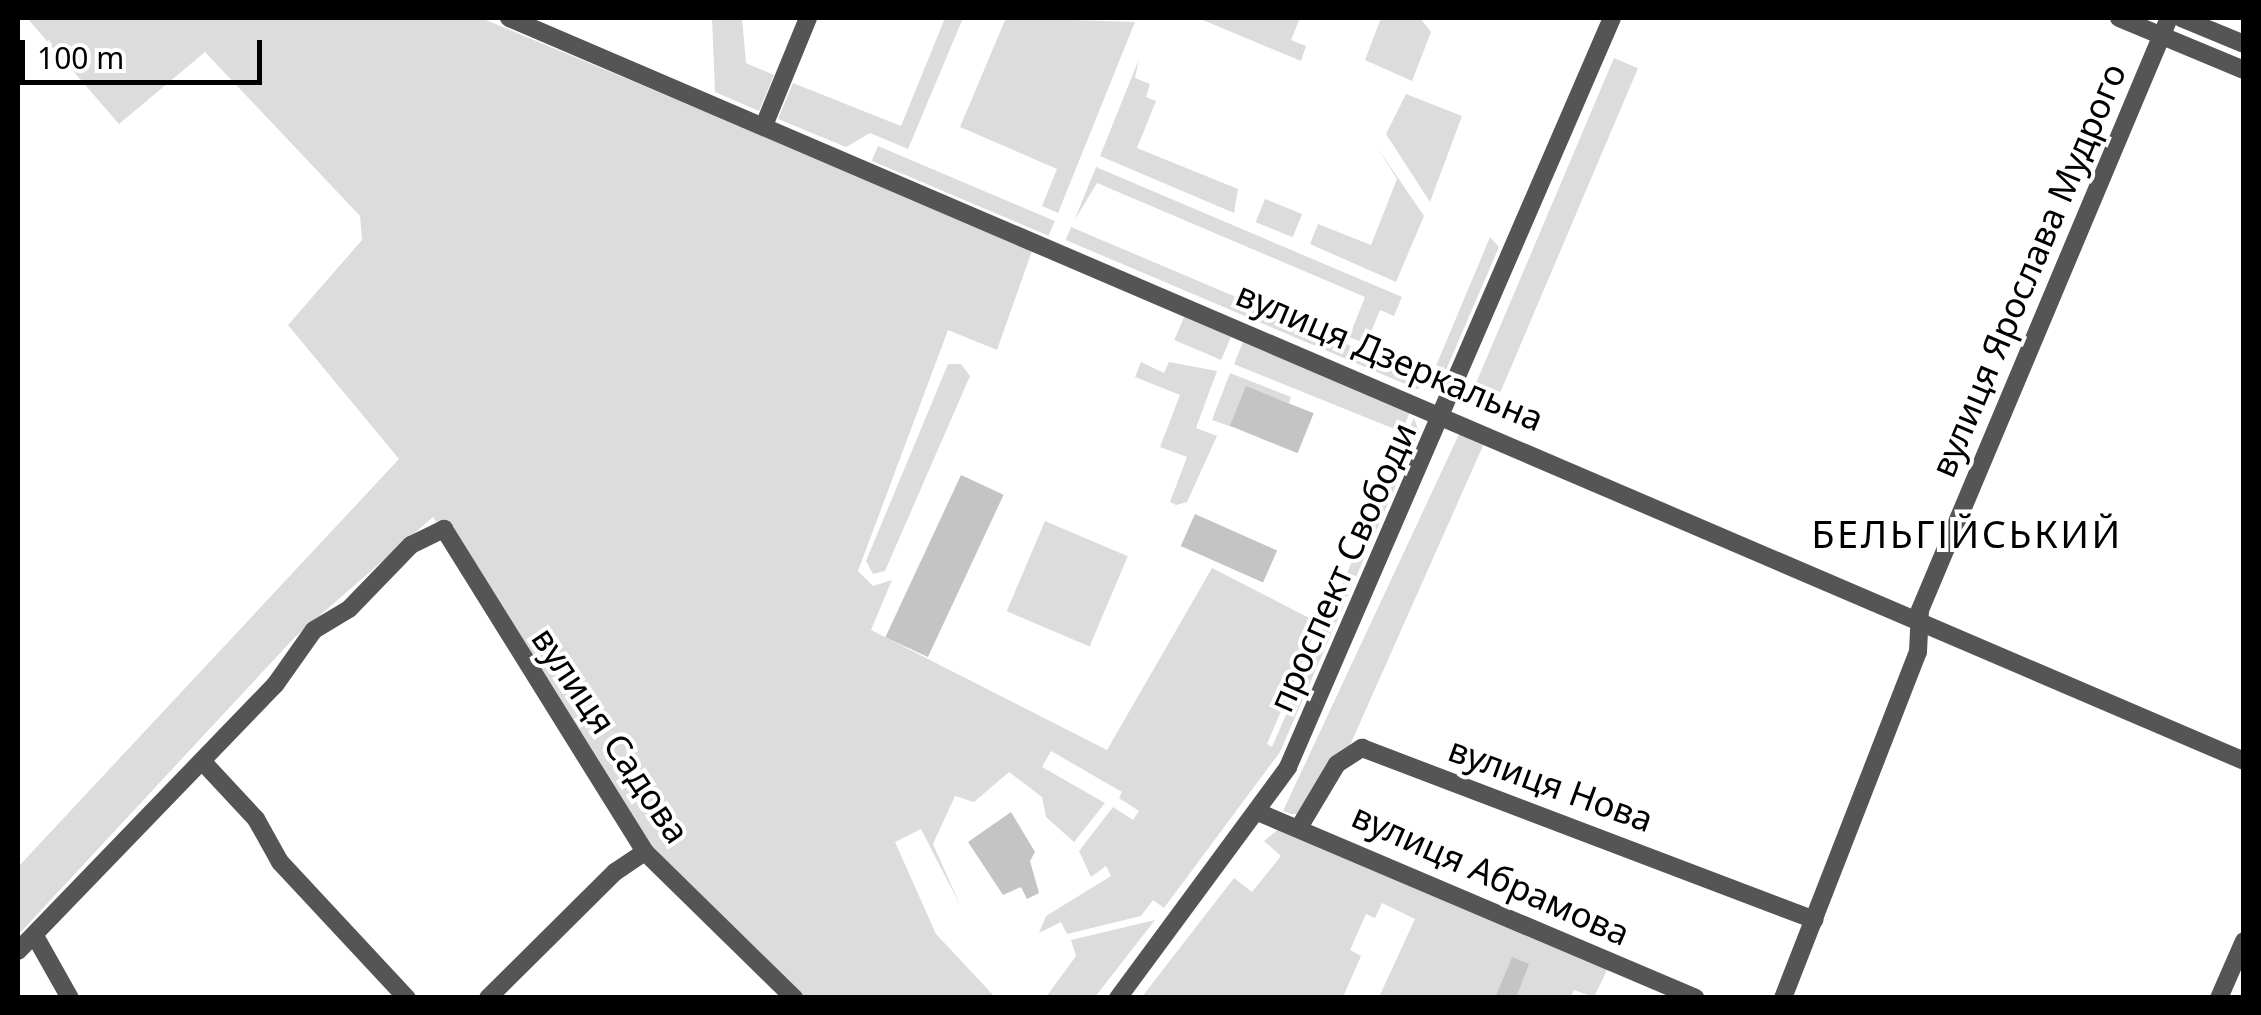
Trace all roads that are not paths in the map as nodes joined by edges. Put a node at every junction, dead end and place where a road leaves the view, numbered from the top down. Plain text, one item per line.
1 (509, 18) edge
2 (808, 18) edge
3 (1612, 18) edge
4 (2119, 18) edge
5 (2182, 18) edge
6 (2166, 26) edge
7 (2244, 44) edge
8 (2244, 70) edge
9 (765, 124) junction
10 (1444, 414) junction
11 (1919, 623) junction
12 (2244, 761) edge
13 (202, 762) junction
14 (1260, 813) junction
15 (1300, 826) junction
16 (645, 852) junction
17 (1814, 920) junction
18 (35, 936) junction
19 (2244, 941) edge
20 (18, 950) edge
21 (70, 998) edge
22 (407, 998) edge
23 (488, 998) edge
24 (794, 998) edge
25 (1118, 998) edge
26 (1695, 998) edge
27 (1784, 998) edge
28 (2220, 998) edge

1 - 9 street, вулиця Дзеркальна
2 - 9 street
3 - 10 street, проспект Свободи
4 - 6 street
5 - 7 street
6 - 8 street
6 - 11 street, вулиця Ярослава Мудрого
9 - 10 street, вулиця Дзеркальна
10 - 11 street, вулиця Дзеркальна
10 - 14 street, проспект Свободи
11 - 12 street, вулиця Дзеркальна
11 - 17 street, вулиця Ярослава Мудрого
13 - 16 street, вулиця Садова
13 - 18 street
13 - 22 street
14 - 15 street, вулиця Абрамова
14 - 25 street, проспект Свободи
15 - 17 street, вулиця Нова
15 - 26 street, вулиця Абрамова
16 - 23 street
16 - 24 street, вулиця Садова
17 - 27 street, вулиця Ярослава Мудрого
18 - 20 street
18 - 21 street
19 - 28 street

